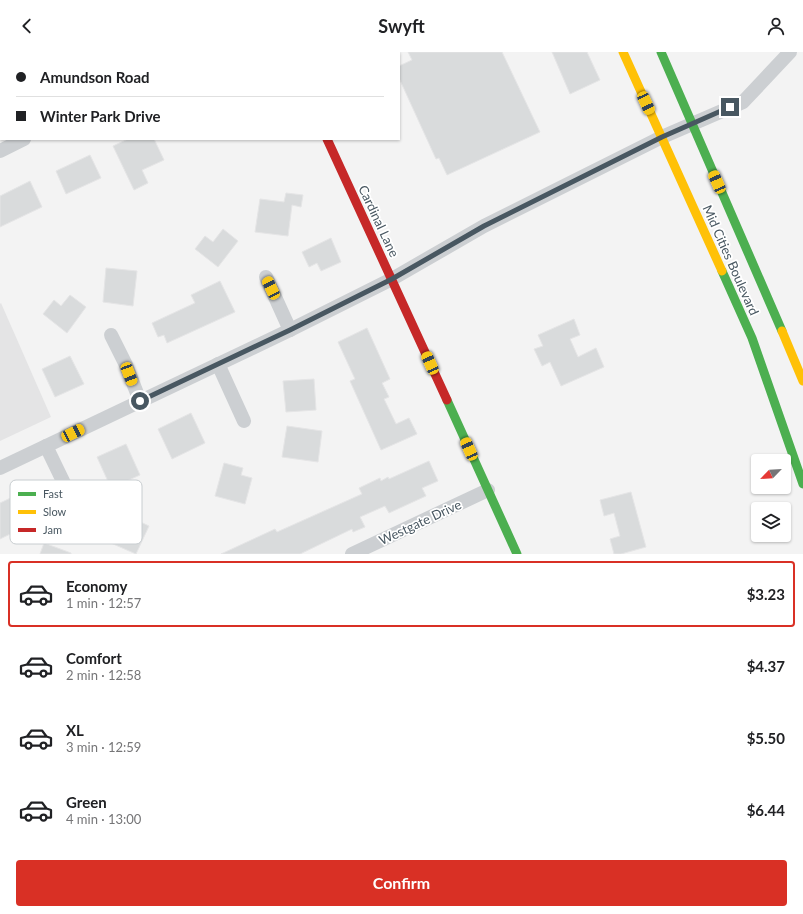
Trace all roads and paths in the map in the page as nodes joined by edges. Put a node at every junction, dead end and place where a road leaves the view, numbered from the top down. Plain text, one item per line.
1 (623, 52) edge
2 (661, 52) edge
3 (790, 52) edge
4 (691, 124) junction
5 (662, 137) junction
6 (22, 140) edge
7 (327, 140) edge
8 (0, 151) edge
9 (266, 277) dead end
10 (392, 279) junction
11 (290, 330) junction
12 (111, 335) dead end
13 (218, 364) junction
14 (803, 381) edge
15 (140, 401) junction
16 (244, 421) dead end
17 (46, 446) junction
18 (0, 468) edge
19 (62, 480) edge
20 (803, 484) edge
21 (488, 490) junction
22 (352, 554) edge
23 (517, 554) edge

1 - 5 main road, Mid Cities Boulevard
2 - 4 main road, Mid Cities Boulevard
3 - 4 street
4 - 5 street
4 - 14 main road, Mid Cities Boulevard
5 - 10 street
5 - 20 main road, Mid Cities Boulevard
6 - 8 street
7 - 10 main road, Cardinal Lane
9 - 11 street
10 - 11 street
10 - 21 main road, Cardinal Lane
11 - 13 street
12 - 15 street
13 - 15 street
13 - 16 street
15 - 17 street
17 - 18 street
17 - 19 street
21 - 22 street, Westgate Drive
21 - 23 main road, Cardinal Lane

